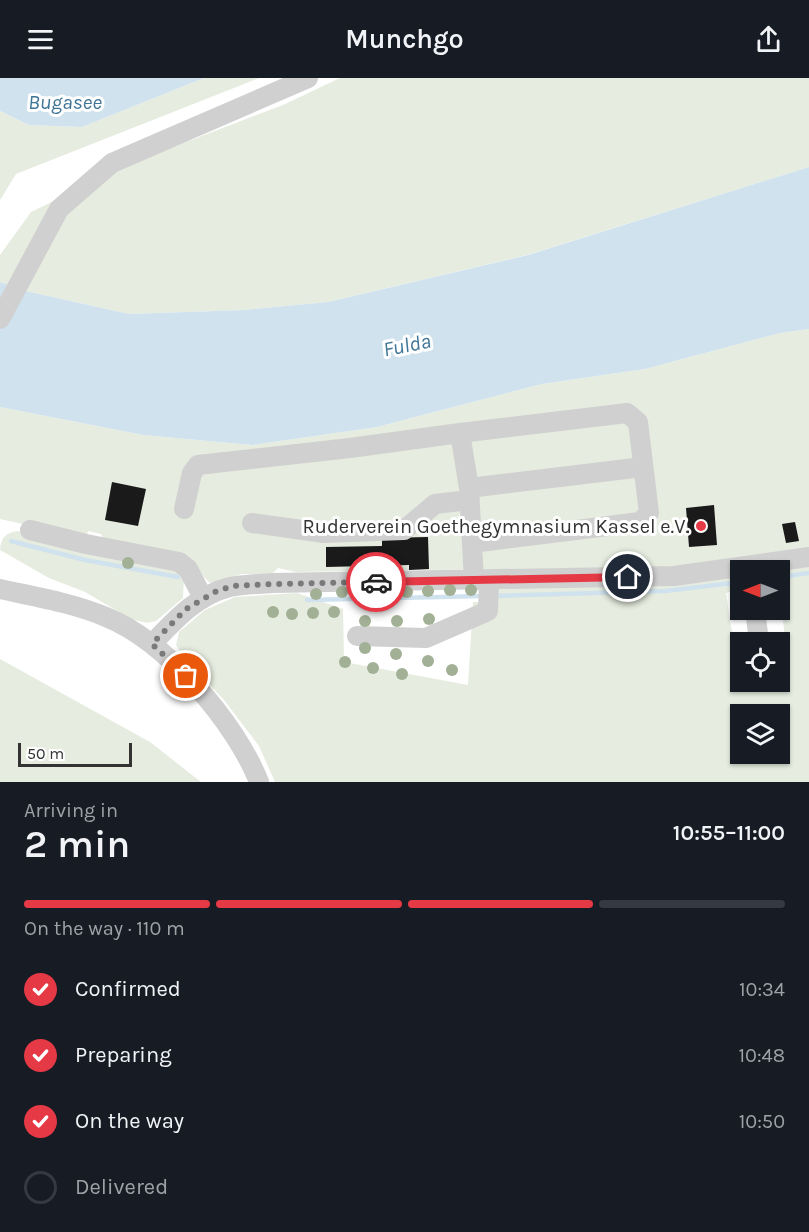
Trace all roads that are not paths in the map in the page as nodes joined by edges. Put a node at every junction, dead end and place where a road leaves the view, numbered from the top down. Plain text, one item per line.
1 (308, 78) edge
2 (0, 319) edge
3 (460, 433) junction
4 (643, 467) junction
5 (469, 494) junction
6 (184, 508) dead end
7 (252, 523) dead end
8 (30, 530) dead end
9 (472, 543) junction
10 (809, 557) edge
11 (790, 560) edge
12 (730, 570) edge
13 (0, 588) edge
14 (485, 588) junction
15 (203, 598) junction
16 (357, 636) dead end
17 (152, 644) junction
18 (259, 782) edge

1 - 2 street
3 - 4 street
3 - 5 street
3 - 6 street
4 - 5 street
4 - 9 street
5 - 7 street
5 - 9 street
8 - 15 street
9 - 14 street
10 - 11 street
12 - 14 street
13 - 17 street
14 - 15 street
14 - 16 street
15 - 17 street
17 - 18 street

